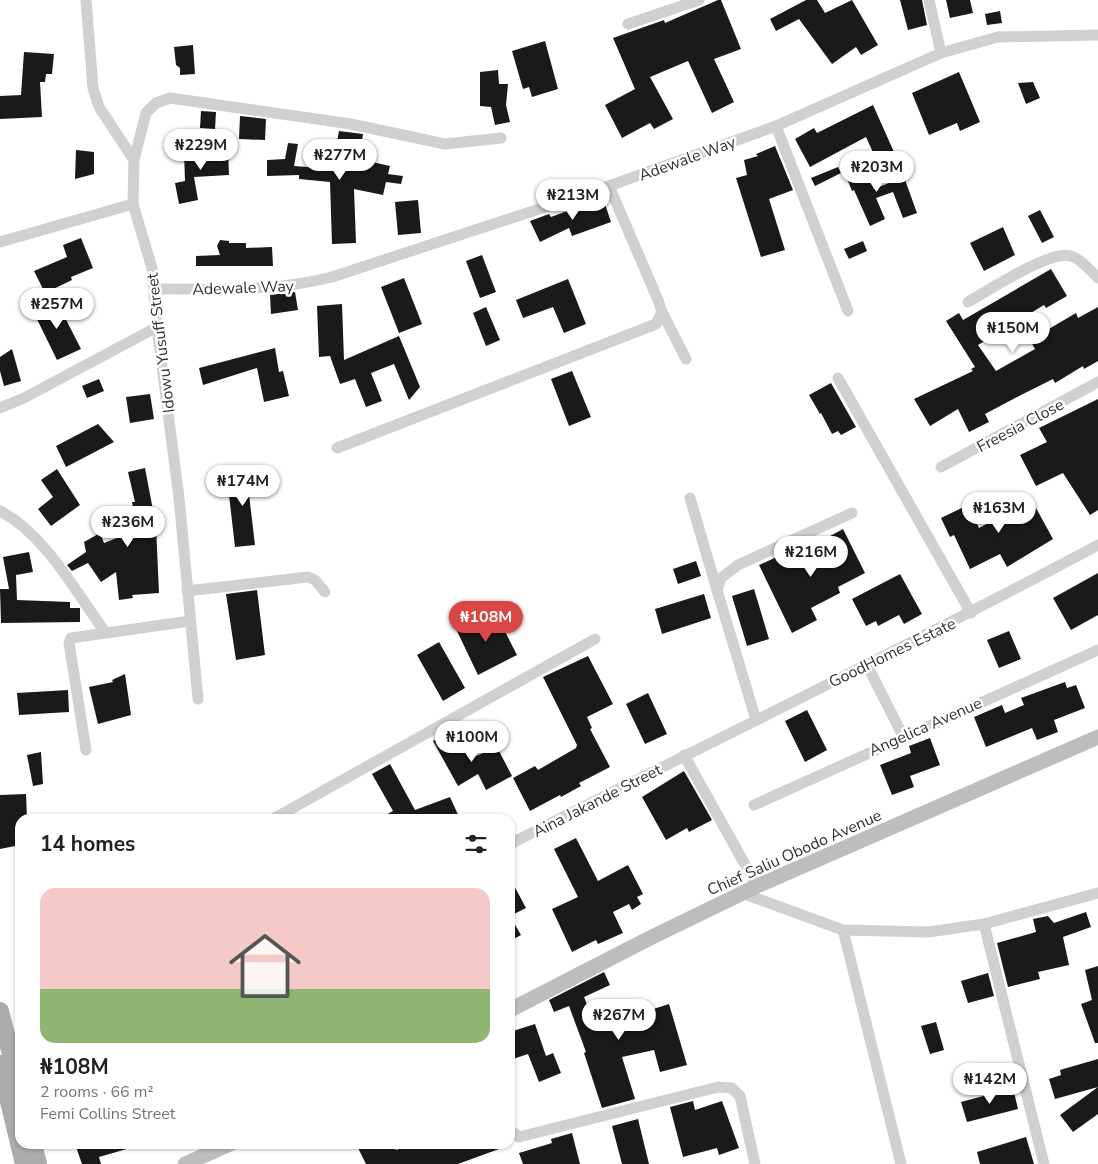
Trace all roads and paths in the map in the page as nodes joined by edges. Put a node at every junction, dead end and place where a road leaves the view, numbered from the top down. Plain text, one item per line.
1 (86, 0) edge
2 (700, 0) edge
3 (929, 0) edge
4 (628, 24) dead end
5 (1098, 34) edge
6 (941, 53) junction
7 (776, 126) junction
8 (501, 138) dead end
9 (134, 160) junction
10 (609, 186) junction
11 (133, 204) junction
12 (0, 242) edge
13 (1098, 278) edge
14 (154, 290) junction
15 (968, 302) dead end
16 (848, 311) dead end
17 (662, 312) junction
18 (157, 327) junction
19 (686, 359) dead end
20 (838, 378) dead end
21 (1098, 382) edge
22 (0, 408) edge
23 (337, 448) dead end
24 (941, 468) dead end
25 (690, 498) dead end
26 (0, 511) edge
27 (852, 513) dead end
28 (1098, 545) edge
29 (717, 590) junction
30 (187, 591) junction
31 (325, 592) dead end
32 (972, 613) junction
33 (190, 621) junction
34 (105, 632) junction
35 (595, 639) dead end
36 (1098, 650) edge
37 (867, 665) junction
38 (198, 699) dead end
39 (756, 720) junction
40 (903, 736) junction
41 (1098, 737) edge
42 (86, 750) dead end
43 (684, 755) junction
44 (754, 805) dead end
45 (282, 814) edge
46 (515, 841) edge
47 (757, 886) junction
48 (1098, 893) edge
49 (742, 894) junction
50 (984, 924) junction
51 (843, 930) junction
52 (515, 1007) edge
53 (0, 1011) edge
54 (12, 1067) edge
55 (15, 1091) edge
56 (515, 1134) edge
57 (22, 1149) edge
58 (34, 1149) edge
59 (219, 1149) edge
60 (24, 1164) edge
61 (38, 1164) edge
62 (185, 1164) edge
63 (755, 1164) edge
64 (901, 1164) edge
65 (1044, 1164) edge

1 - 9 street
2 - 4 street
3 - 6 street
5 - 6 street, Adewale Way
6 - 7 street, Adewale Way
7 - 10 street, Adewale Way
7 - 16 street
8 - 9 street, Idowu Yusuff Street
9 - 11 street, Idowu Yusuff Street
10 - 14 street, Adewale Way
10 - 17 street
11 - 12 street
11 - 14 street, Idowu Yusuff Street
13 - 15 street
14 - 18 street, Idowu Yusuff Street
17 - 19 street
17 - 23 street
18 - 22 street
18 - 30 street, Idowu Yusuff Street
20 - 32 street
21 - 24 street, Freesia Close
25 - 29 street
26 - 34 street
27 - 29 street
28 - 32 street, GoodHomes Estate
29 - 39 street
30 - 31 street
30 - 33 street, Idowu Yusuff Street
32 - 37 street, GoodHomes Estate
33 - 34 street
33 - 38 street, Idowu Yusuff Street
34 - 42 street
35 - 45 street
36 - 40 street, Angelica Avenue
37 - 39 street, GoodHomes Estate
37 - 40 street
39 - 43 street, GoodHomes Estate
40 - 44 street, Angelica Avenue
41 - 47 street, Chief Saliu Obodo Avenue
43 - 46 street, Aina Jakande Street
43 - 47 street
47 - 49 street, Chief Saliu Obodo Avenue
48 - 50 street
49 - 51 street
49 - 52 street, Chief Saliu Obodo Avenue
50 - 51 street
50 - 65 street
51 - 64 street
53 - 54 main road
54 - 55 main road
56 - 63 street
57 - 60 main road
58 - 61 main road
59 - 62 street

